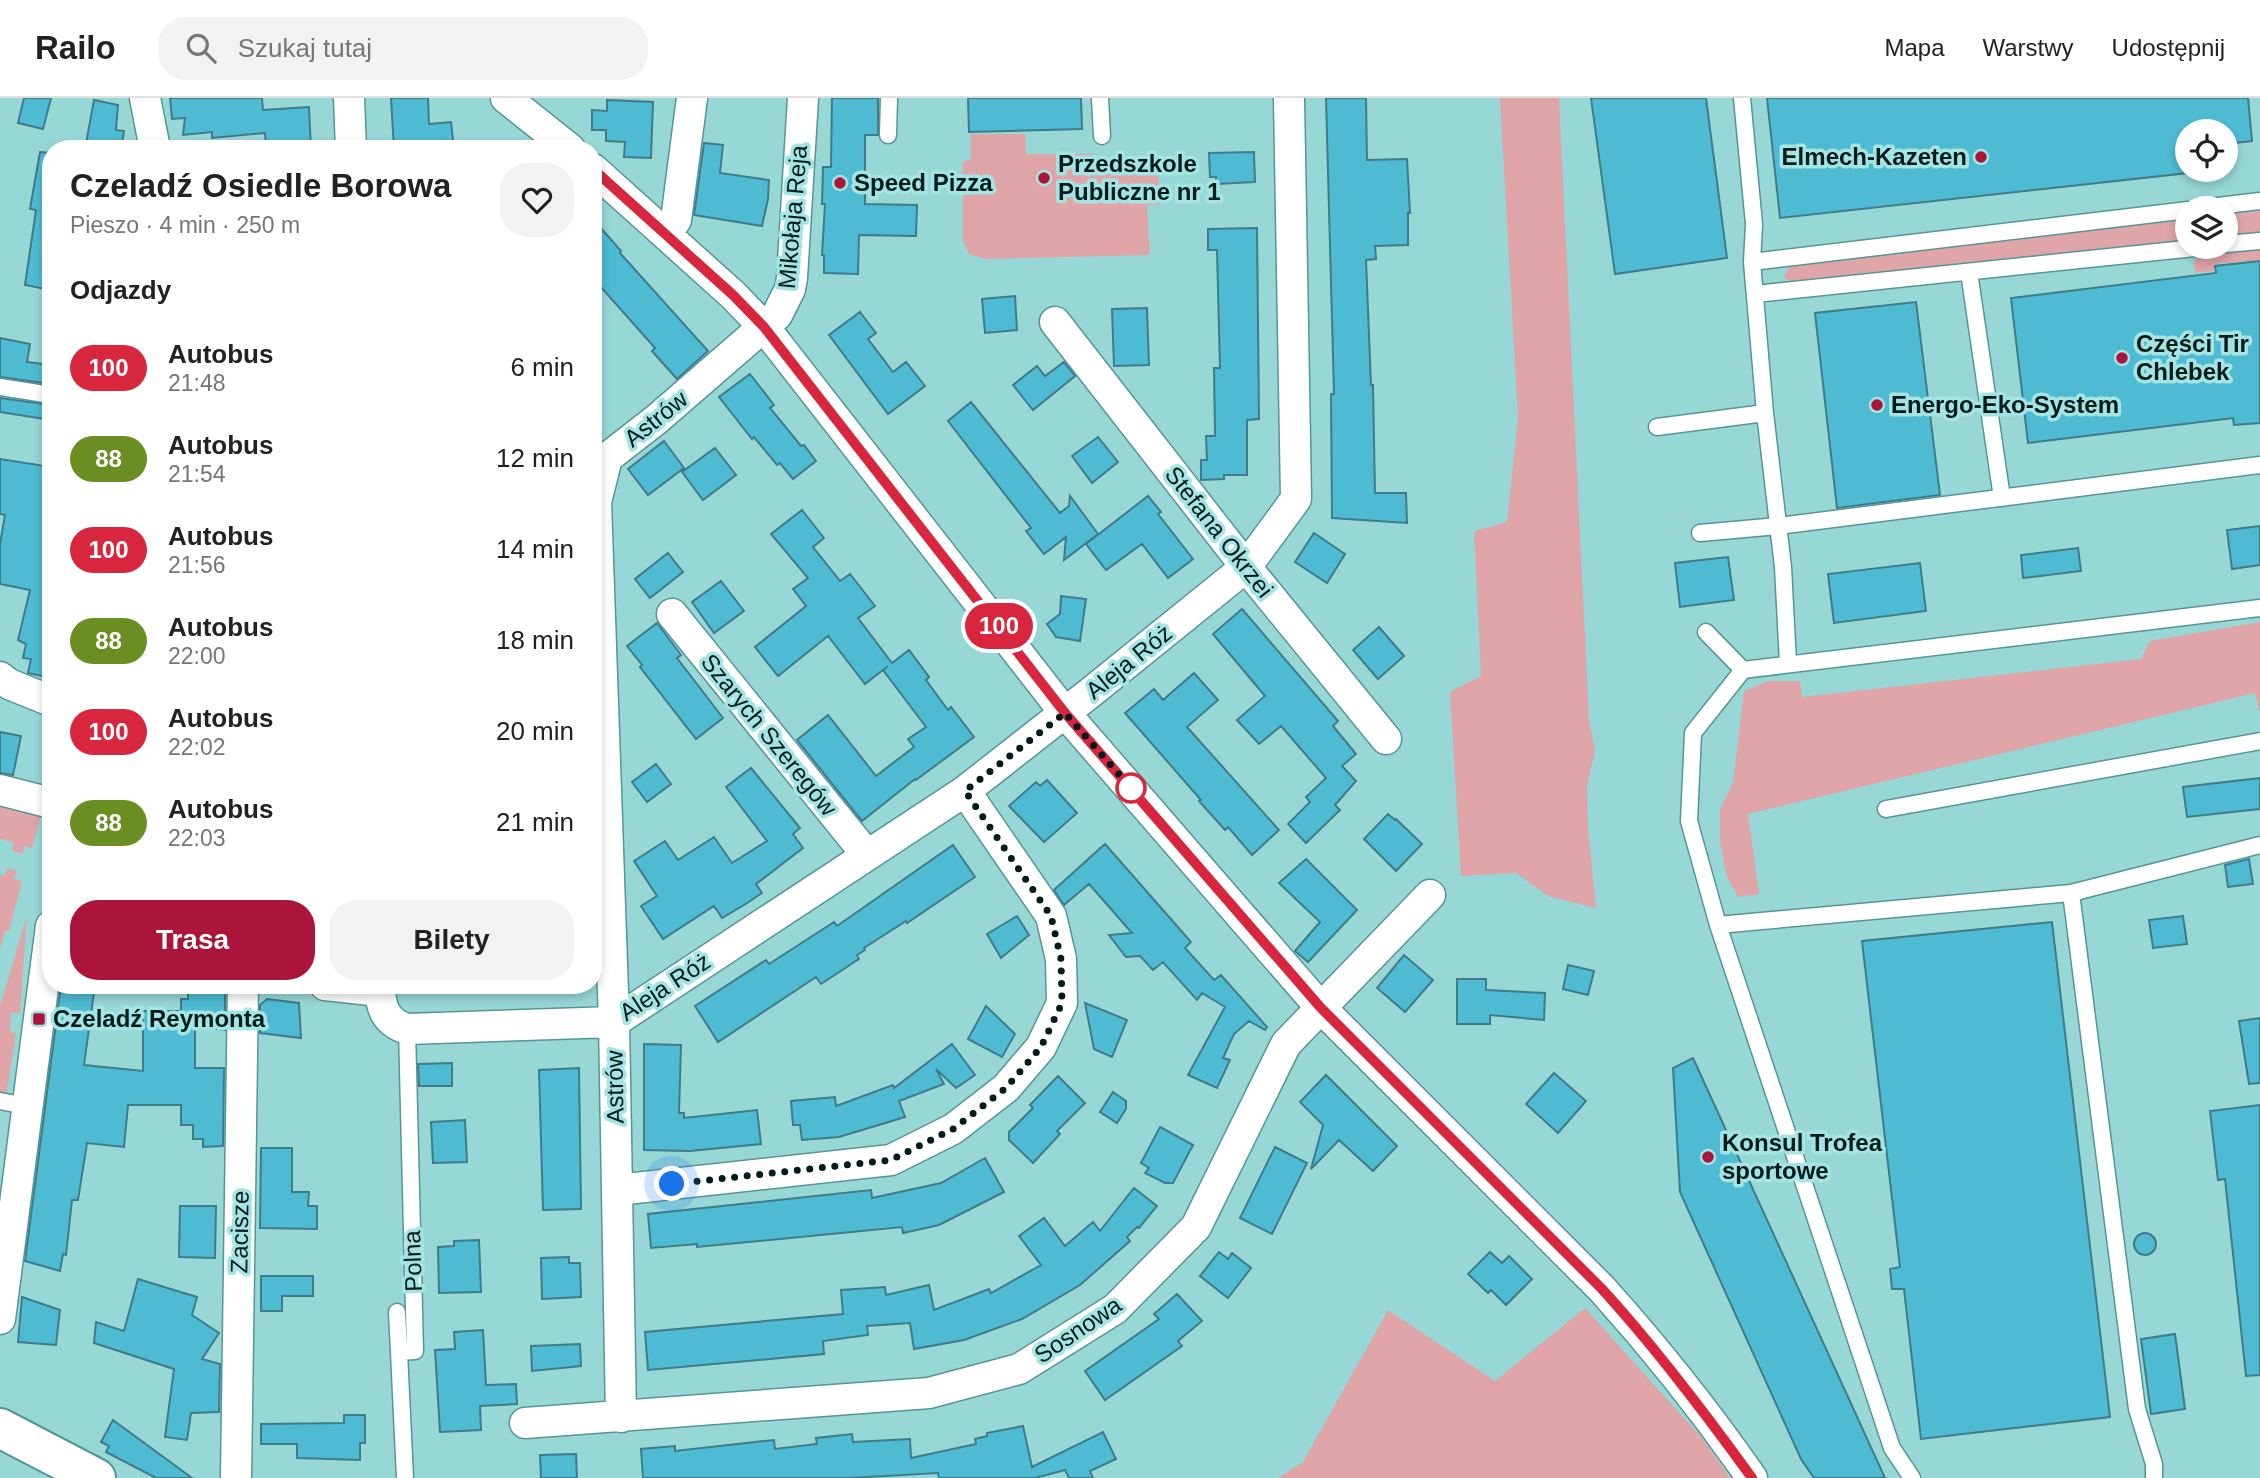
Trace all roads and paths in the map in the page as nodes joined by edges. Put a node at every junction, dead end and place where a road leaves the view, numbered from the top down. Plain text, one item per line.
1 (145, 98) edge
2 (349, 98) edge
3 (506, 98) edge
4 (692, 98) edge
5 (803, 98) edge
6 (889, 98) edge
7 (1100, 98) edge
8 (1289, 98) edge
9 (1742, 98) edge
10 (888, 135) dead end
11 (1101, 136) dead end
12 (153, 140) edge
13 (351, 140) edge
14 (559, 140) edge
15 (602, 177) edge
16 (2260, 201) edge
17 (2238, 204) edge
18 (2175, 212) edge
19 (666, 234) junction
20 (2260, 241) edge
21 (2238, 243) edge
22 (2175, 250) edge
23 (1752, 262) junction
24 (1969, 272) junction
25 (1755, 294) junction
26 (1055, 322) dead end
27 (764, 327) junction
28 (0, 387) edge
29 (42, 394) edge
30 (1765, 413) junction
31 (1657, 427) dead end
32 (2260, 466) edge
33 (602, 478) edge
34 (2002, 498) junction
35 (1778, 526) junction
36 (1700, 533) dead end
37 (1246, 567) junction
38 (2260, 608) edge
39 (672, 614) dead end
40 (1706, 632) dead end
41 (1788, 663) junction
42 (1742, 670) junction
43 (602, 675) edge
44 (0, 677) edge
45 (42, 697) edge
46 (1065, 713) junction
47 (1386, 739) dead end
48 (2260, 741) edge
49 (0, 790) edge
50 (965, 791) junction
51 (42, 801) edge
52 (1886, 810) dead end
53 (2260, 845) edge
54 (867, 855) junction
55 (2071, 893) junction
56 (1430, 895) dead end
57 (1718, 925) junction
58 (42, 980) edge
59 (243, 994) edge
60 (381, 994) edge
61 (1321, 1008) junction
62 (614, 1022) junction
63 (407, 1029) junction
64 (14, 1104) edge
65 (617, 1190) junction
66 (397, 1312) dead end
67 (0, 1319) edge
68 (399, 1352) junction
69 (621, 1417) junction
70 (525, 1423) dead end
71 (0, 1429) edge
72 (96, 1478) edge
73 (236, 1478) edge
74 (405, 1478) edge
75 (1752, 1478) edge
76 (1912, 1478) edge
77 (2154, 1478) edge

1 - 12 street
2 - 13 street
3 - 14 street
4 - 19 street
5 - 27 street, Mikołaja Reja
6 - 10 lane
7 - 11 lane
8 - 37 street, Aleja Róż
9 - 23 lane
15 - 19 street
16 - 17 lane
18 - 23 lane
19 - 27 street
20 - 21 lane
22 - 24 lane
23 - 25 lane
24 - 25 lane
24 - 34 lane
25 - 30 lane
26 - 37 street, Stefana Okrzei
27 - 33 street, Astrów
27 - 46 street
28 - 29 lane
30 - 31 lane
30 - 35 lane
32 - 34 lane
34 - 35 lane
35 - 36 lane
35 - 41 lane
37 - 46 street, Aleja Róż
37 - 47 street, Stefana Okrzei
38 - 41 lane
39 - 54 street, Szarych Szeregów
40 - 42 lane
41 - 42 lane
42 - 57 lane
43 - 62 street, Astrów
44 - 45 street
46 - 50 street, Aleja Róż
46 - 61 street
48 - 52 lane
49 - 51 street
50 - 54 street, Aleja Róż
50 - 65 street
53 - 55 lane
54 - 62 street, Aleja Róż
55 - 57 lane
55 - 77 lane
56 - 61 street, Sosnowa
57 - 76 lane
58 - 64 street
59 - 73 street, Zacisze
60 - 63 street
61 - 69 street, Sosnowa
61 - 75 street
62 - 63 street, Aleja Róż
62 - 65 street, Astrów
63 - 68 lane, Polna
64 - 67 street
65 - 69 street, Astrów
66 - 68 lane
68 - 74 lane
69 - 70 street, Sosnowa
71 - 72 street

